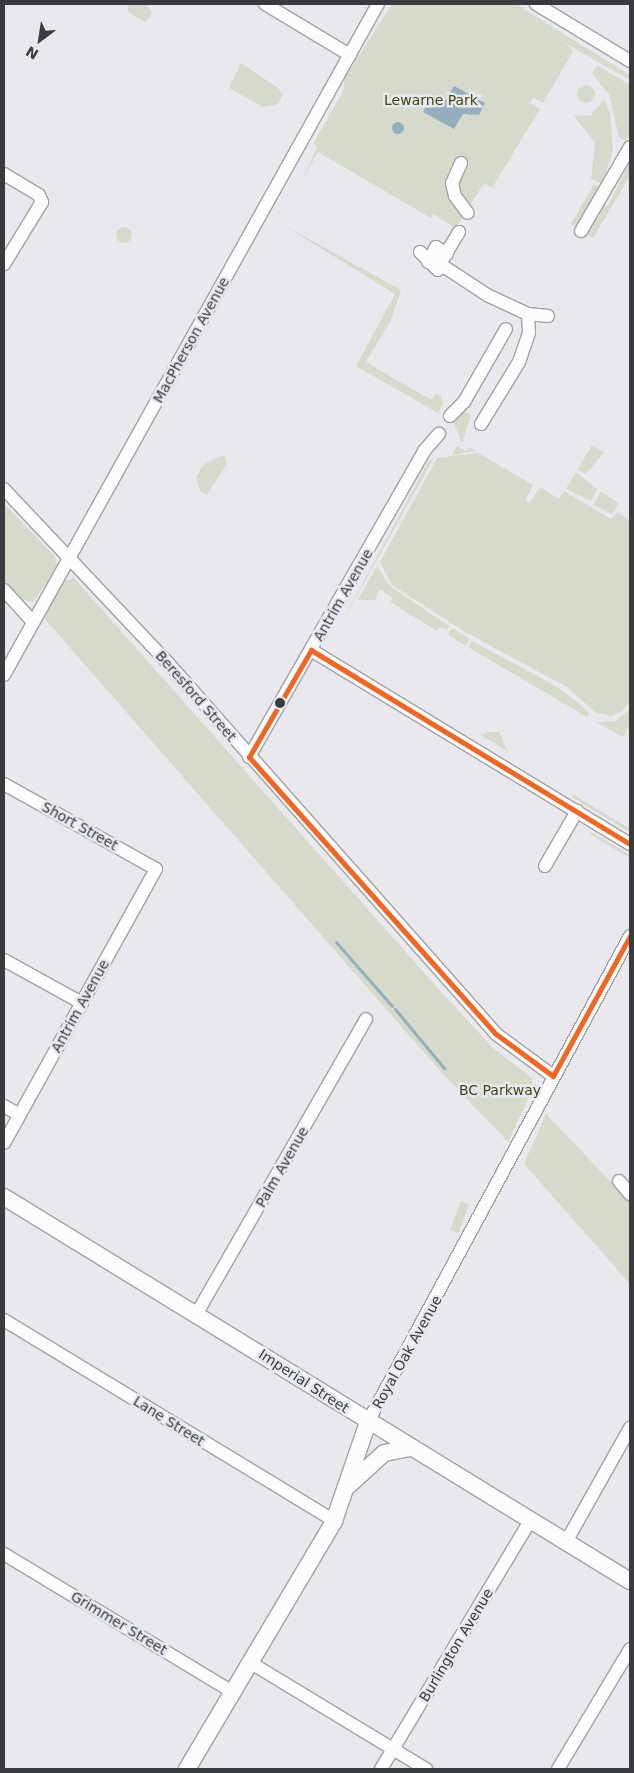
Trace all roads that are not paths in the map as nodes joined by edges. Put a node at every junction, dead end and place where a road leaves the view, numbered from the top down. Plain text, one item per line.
1 (265, 4) edge
2 (378, 4) edge
3 (536, 4) edge
4 (350, 55) junction
5 (630, 61) edge
6 (630, 147) edge
7 (462, 163) dead end
8 (4, 174) edge
9 (468, 213) dead end
10 (581, 231) dead end
11 (458, 232) dead end
12 (424, 257) dead end
13 (445, 258) junction
14 (4, 264) edge
15 (506, 329) dead end
16 (450, 416) dead end
17 (481, 424) dead end
18 (439, 434) dead end
19 (4, 489) edge
20 (68, 560) junction
21 (4, 590) edge
22 (33, 622) junction
23 (311, 650) junction
24 (4, 675) edge
25 (248, 757) junction
26 (4, 784) edge
27 (577, 812) junction
28 (630, 844) edge
29 (545, 866) dead end
30 (156, 869) joint
31 (630, 936) edge
32 (4, 960) edge
33 (82, 1003) junction
34 (366, 1019) dead end
35 (553, 1076) junction
36 (4, 1106) edge
37 (18, 1114) junction
38 (4, 1143) edge
39 (619, 1182) dead end
40 (630, 1194) edge
41 (4, 1197) edge
42 (197, 1314) junction
43 (4, 1320) edge
44 (368, 1422) junction
45 (630, 1428) edge
46 (410, 1448) junction
47 (349, 1485) junction
48 (334, 1521) junction
49 (530, 1521) junction
50 (566, 1542) junction
51 (4, 1554) edge
52 (630, 1581) edge
53 (630, 1649) edge
54 (251, 1663) junction
55 (234, 1693) junction
56 (393, 1749) junction
57 (187, 1769) edge
58 (382, 1769) edge
59 (426, 1769) edge
60 (558, 1769) edge

1 - 4 street
2 - 4 street, MacPherson Avenue
3 - 5 street
4 - 20 street, MacPherson Avenue
6 - 10 street
7 - 9 street
8 - 14 street
11 - 13 street
12 - 13 street
13 - 17 street
15 - 16 street
18 - 23 street, Antrim Avenue
19 - 20 street, Beresford Street
20 - 22 street, MacPherson Avenue
20 - 25 street, Beresford Street
21 - 22 street
22 - 24 street, MacPherson Avenue
23 - 25 street, Antrim Avenue
23 - 27 street
25 - 35 street, Beresford Street
26 - 30 street, Short Street
27 - 28 street
27 - 29 street
30 - 33 street, Antrim Avenue
31 - 35 street, Royal Oak Avenue
32 - 33 street
33 - 37 street, Antrim Avenue
34 - 42 street, Palm Avenue
35 - 44 street, Royal Oak Avenue
36 - 37 street
37 - 38 street, Antrim Avenue
39 - 40 street
41 - 42 main road, Imperial Street
42 - 44 main road, Imperial Street
43 - 48 street, Lane Street
44 - 46 main road, Imperial Street
44 - 47 main road, Royal Oak Avenue
45 - 50 street
46 - 47 main road
46 - 49 main road, Imperial Street
47 - 48 main road, Royal Oak Avenue
48 - 54 main road, Royal Oak Avenue
49 - 50 main road, Imperial Street
49 - 56 street, Burlington Avenue
50 - 52 main road, Imperial Street
51 - 55 street, Grimmer Street
53 - 60 street
54 - 55 main road, Royal Oak Avenue
54 - 56 street
55 - 57 main road, Royal Oak Avenue
56 - 58 street, Burlington Avenue
56 - 59 street

